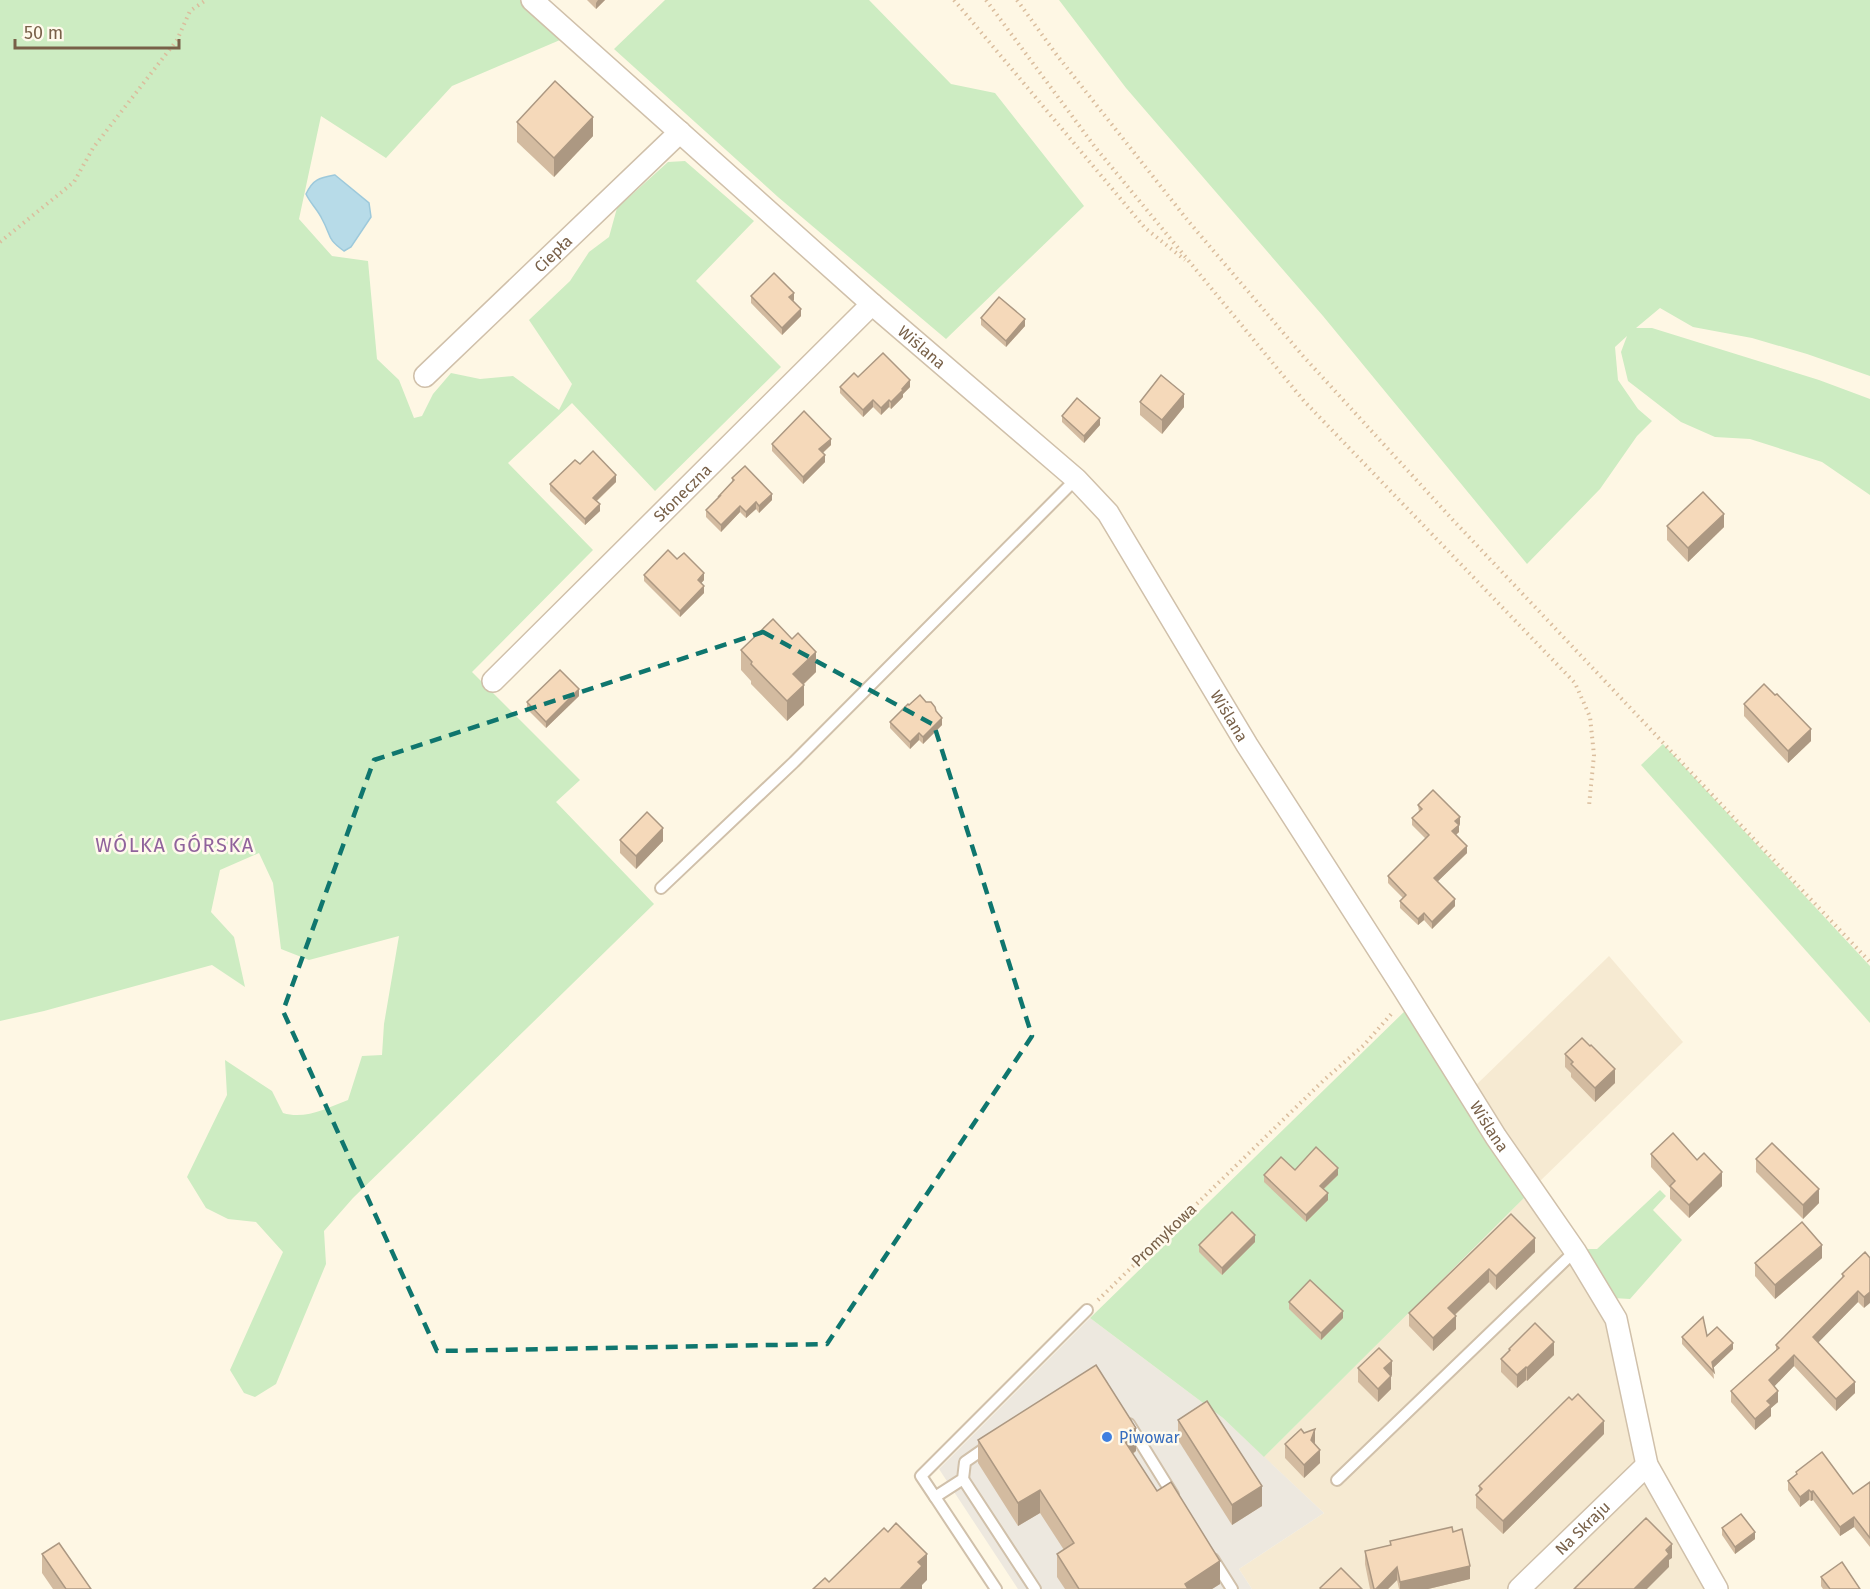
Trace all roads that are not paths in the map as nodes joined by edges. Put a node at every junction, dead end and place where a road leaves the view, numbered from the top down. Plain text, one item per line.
1 (532, 0) edge
2 (680, 132) junction
3 (872, 304) junction
4 (425, 376) dead end
5 (1076, 478) junction
6 (493, 681) dead end
7 (661, 888) dead end
8 (1575, 1251) junction
9 (1088, 1310) road end
10 (1122, 1413) edge
11 (993, 1443) edge
12 (1647, 1465) junction
13 (963, 1479) junction
14 (1337, 1480) dead end
15 (934, 1497) junction
16 (1177, 1501) edge
17 (1208, 1550) edge
18 (996, 1589) edge
19 (1035, 1589) edge
20 (1232, 1589) edge
21 (1518, 1589) edge
22 (1717, 1589) edge

1 - 2 street, Wiślana
2 - 3 street, Wiślana
2 - 4 street, Ciepła
3 - 5 street, Wiślana
3 - 6 street, Słoneczna
5 - 7 lane
5 - 8 street, Wiślana
8 - 12 street, Wiślana
8 - 14 lane
9 - 15 lane
10 - 16 lane
11 - 13 lane
12 - 21 street, Na Skraju
12 - 22 street, Wiślana
13 - 15 lane
13 - 19 lane
15 - 18 lane
17 - 20 lane

